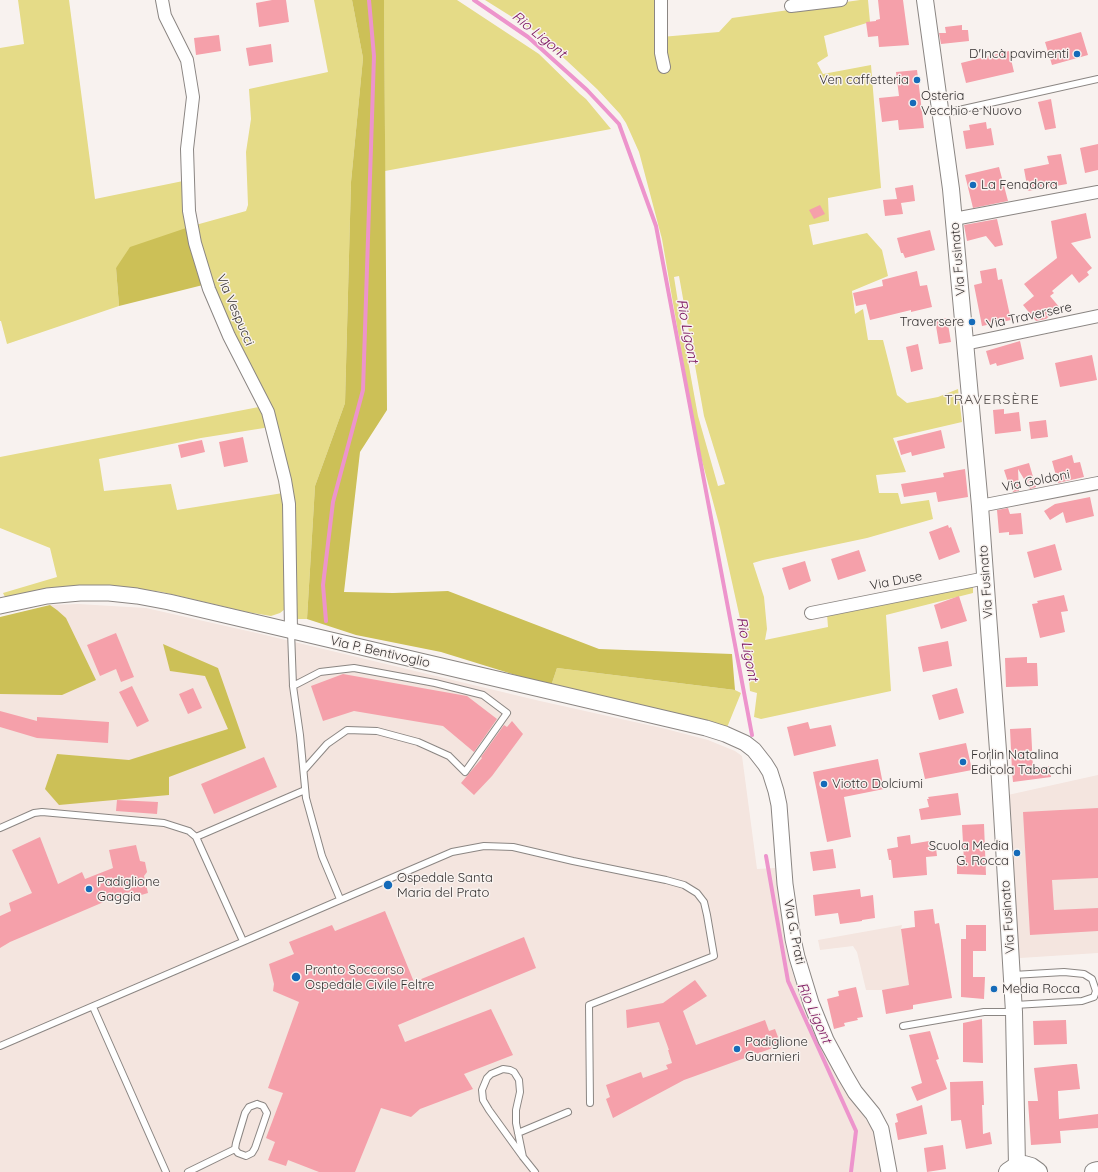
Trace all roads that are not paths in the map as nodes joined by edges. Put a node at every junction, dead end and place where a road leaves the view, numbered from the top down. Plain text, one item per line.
1 (162, 0) edge
2 (661, 0) edge
3 (841, 0) edge
4 (925, 0) edge
5 (790, 6) dead end
6 (664, 67) dead end
7 (1098, 79) edge
8 (941, 114) junction
9 (1098, 192) edge
10 (954, 219) junction
11 (1098, 316) edge
12 (965, 344) junction
13 (1098, 483) edge
14 (980, 506) junction
15 (986, 578) junction
16 (0, 606) edge
17 (811, 612) dead end
18 (291, 631) junction
19 (293, 686) junction
20 (754, 750) joint
21 (304, 770) junction
22 (305, 790) junction
23 (0, 828) edge
24 (196, 837) junction
25 (340, 899) junction
26 (243, 941) junction
27 (1012, 975) junction
28 (1097, 991) edge
29 (93, 1007) junction
30 (1014, 1009) junction
31 (903, 1026) dead end
32 (0, 1046) edge
33 (590, 1103) dead end
34 (568, 1112) dead end
35 (518, 1133) junction
36 (235, 1149) junction
37 (523, 1158) junction
38 (1013, 1169) edge
39 (1098, 1171) edge
40 (166, 1172) edge
41 (188, 1172) edge
42 (535, 1172) edge
43 (889, 1172) edge
44 (1038, 1172) edge
45 (1094, 1172) edge

1 - 18 street, Via Vespucci
2 - 6 street
3 - 5 street
4 - 8 main road, Via Fusinato
7 - 8 lane
8 - 10 main road, Via Fusinato
9 - 10 street
10 - 12 main road, Via Fusinato
11 - 12 street, Via Traversere
12 - 14 main road, Via Fusinato
13 - 14 street, Via Goldoni
14 - 15 main road, Via Fusinato
15 - 17 street, Via Duse
15 - 27 main road, Via Fusinato
16 - 18 street, Via P. Bentivoglio
18 - 19 lane
18 - 20 street, Via P. Bentivoglio
19 - 21 lane
19 - 21 lane
20 - 43 street, Via G. Prati
21 - 22 lane
22 - 24 lane
22 - 25 lane
23 - 24 lane
24 - 26 lane
25 - 26 lane
25 - 33 lane
26 - 29 lane
27 - 28 lane
27 - 30 main road, Via Fusinato
28 - 30 lane
29 - 32 lane
29 - 40 lane
30 - 31 lane
30 - 38 main road, Via Fusinato
34 - 35 lane
35 - 37 lane
35 - 37 lane
36 - 36 lane
36 - 41 lane
37 - 42 lane
38 - 44 main road
39 - 45 main road

